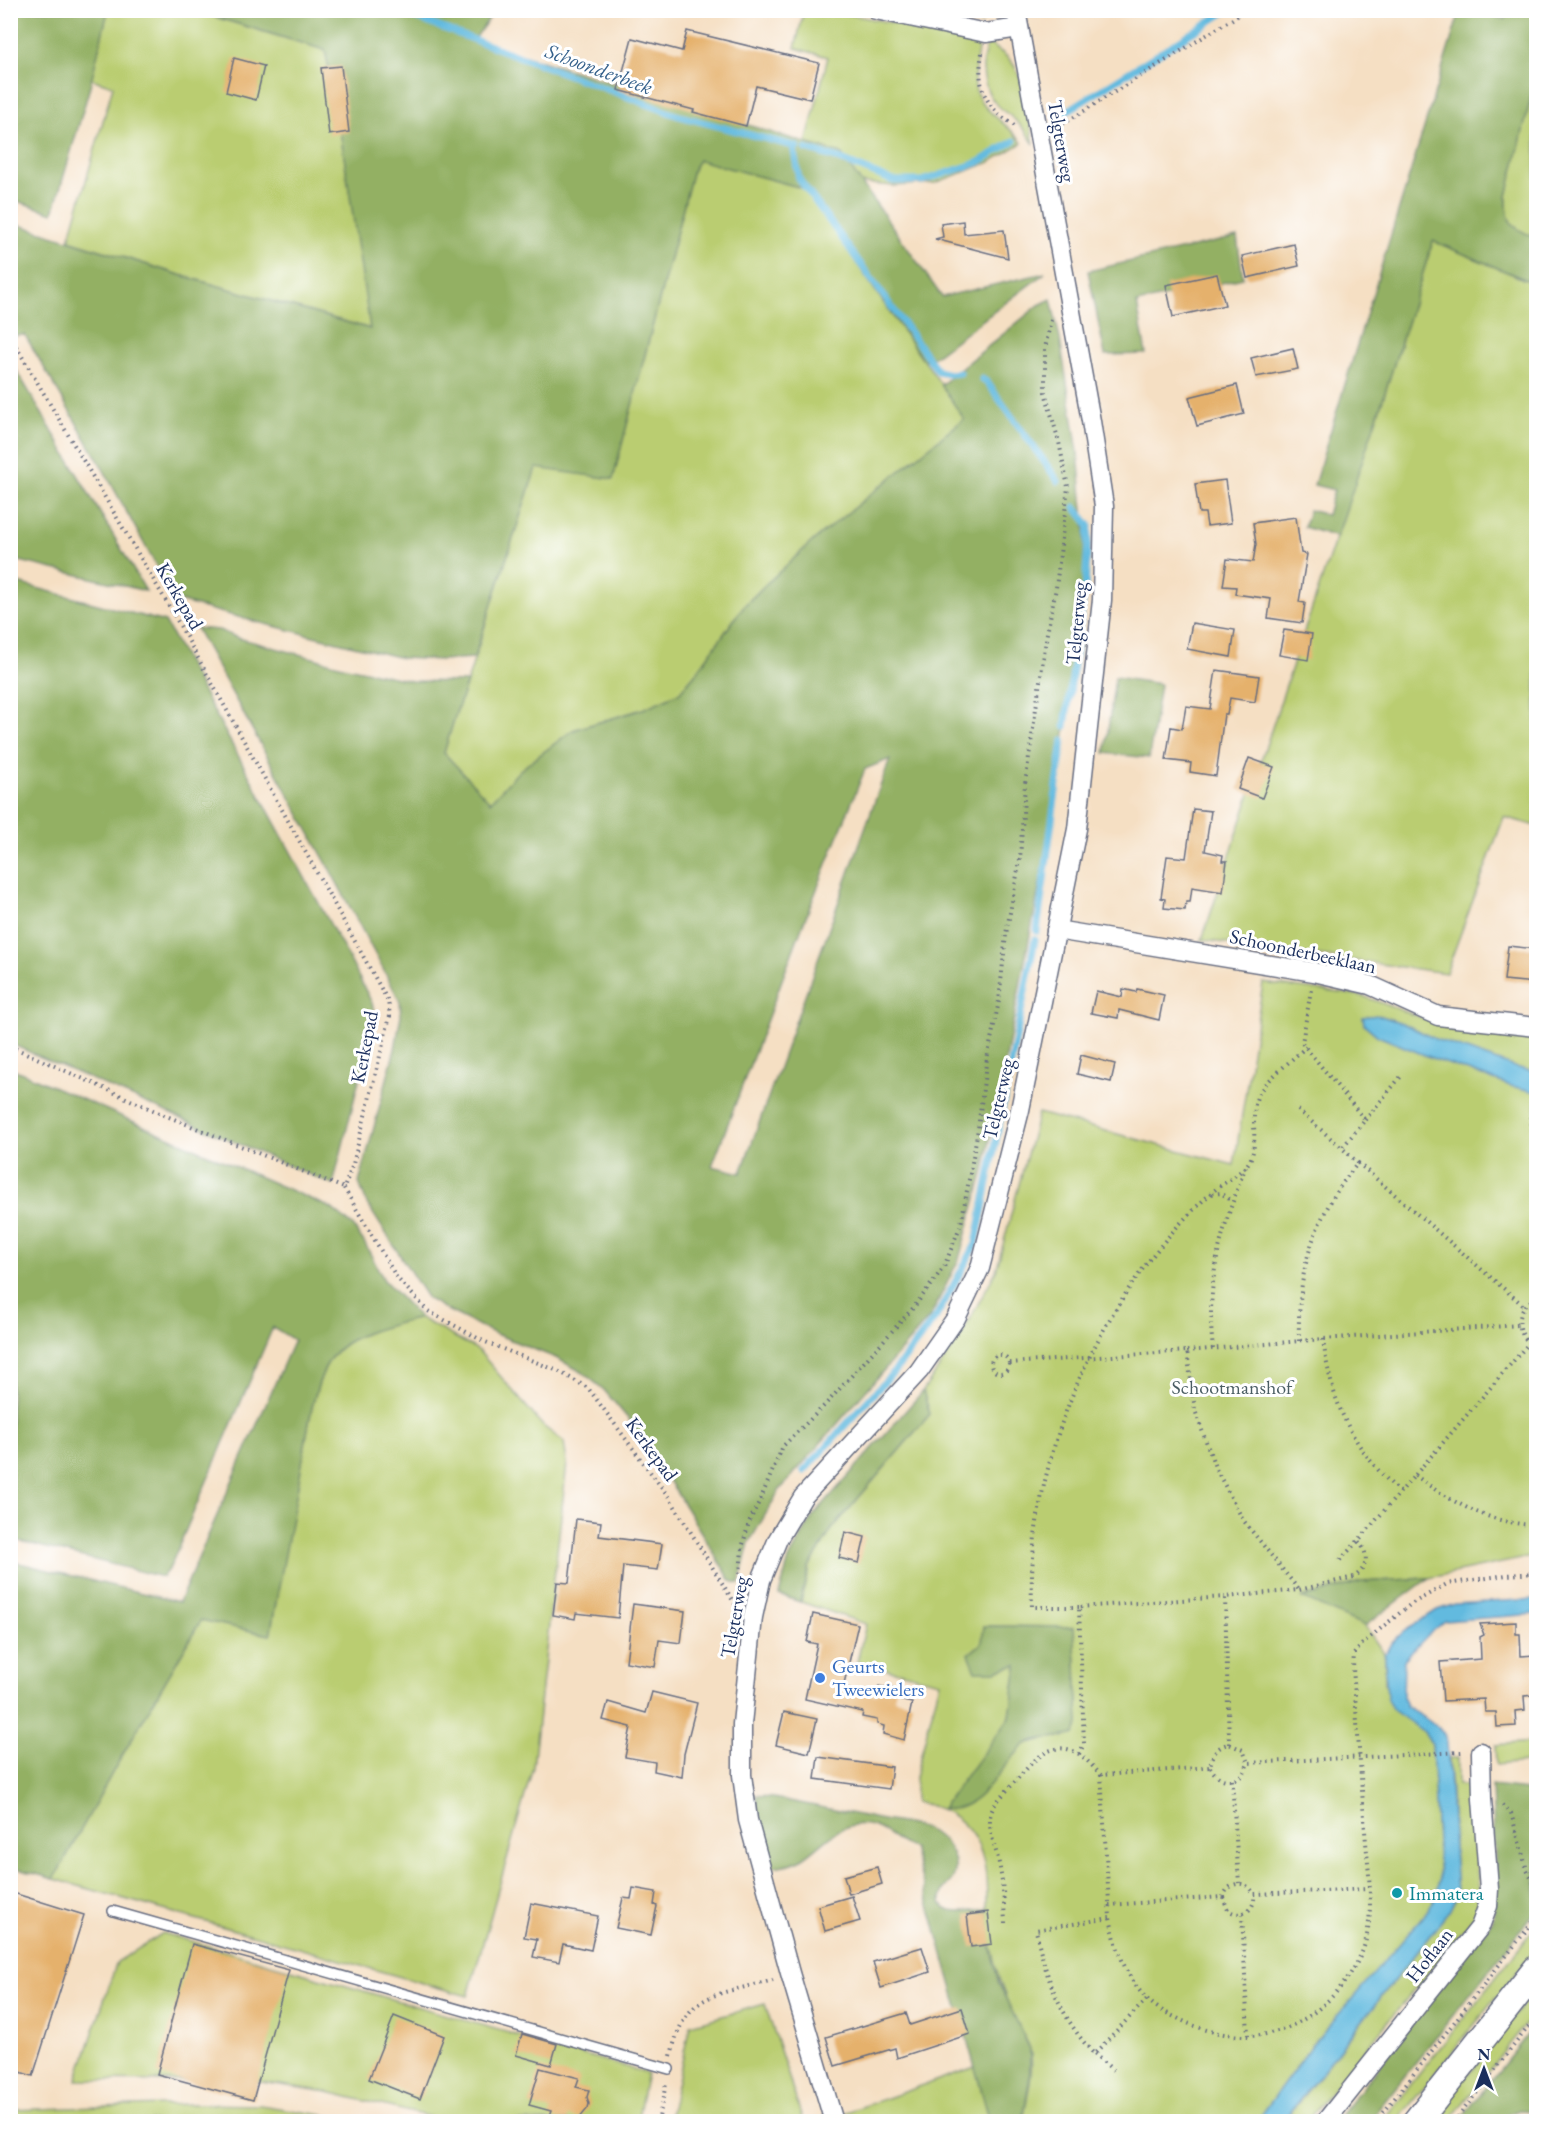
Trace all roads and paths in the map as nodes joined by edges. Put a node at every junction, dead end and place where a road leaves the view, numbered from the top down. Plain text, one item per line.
1 (876, 10) edge
2 (1247, 10) edge
3 (1017, 19) edge
4 (986, 33) junction
5 (1020, 132) dead end
6 (1039, 138) junction
7 (1053, 311) dead end
8 (10, 336) edge
9 (1056, 930) junction
10 (1314, 972) junction
11 (1536, 1027) edge
12 (10, 1046) edge
13 (1306, 1047) junction
14 (1403, 1074) dead end
15 (1298, 1110) dead end
16 (1531, 1117) dead end
17 (1365, 1120) junction
18 (1342, 1148) junction
19 (1358, 1163) junction
20 (1247, 1165) junction
21 (1536, 1185) edge
22 (344, 1188) junction
23 (1211, 1194) junction
24 (1232, 1202) junction
25 (1536, 1298) edge
26 (1524, 1306) junction
27 (1519, 1325) junction
28 (1323, 1339) junction
29 (1299, 1341) junction
30 (1529, 1343) junction
31 (1536, 1347) edge
32 (1213, 1349) junction
33 (1187, 1351) junction
34 (1088, 1358) junction
35 (1010, 1363) junction
36 (1415, 1475) junction
37 (1400, 1492) junction
38 (1536, 1525) edge
39 (1358, 1541) junction
40 (1340, 1560) dead end
41 (1536, 1573) edge
42 (740, 1584) dead end
43 (1299, 1590) junction
44 (739, 1596) dead end
45 (1225, 1597) junction
46 (739, 1604) dead end
47 (1079, 1607) junction
48 (740, 1612) dead end
49 (1228, 1744) junction
50 (1473, 1752) joint
51 (1079, 1754) junction
52 (1360, 1758) junction
53 (1248, 1763) junction
54 (1210, 1767) junction
55 (1101, 1775) junction
56 (1232, 1780) junction
57 (1482, 1799) junction
58 (1239, 1883) junction
59 (1536, 1887) edge
60 (1369, 1889) junction
61 (1254, 1894) junction
62 (1223, 1897) junction
63 (1109, 1905) junction
64 (113, 1911) dead end
65 (1242, 1914) junction
66 (1110, 1917) junction
67 (1536, 1918) edge
68 (1005, 1923) dead end
69 (1536, 1970) edge
70 (771, 1980) dead end
71 (1147, 1999) junction
72 (1536, 2017) edge
73 (1248, 2035) junction
74 (1094, 2054) junction
75 (669, 2069) junction
76 (1113, 2070) dead end
77 (658, 2121) edge
78 (834, 2121) edge
79 (1325, 2121) edge
80 (1376, 2121) edge
81 (1416, 2121) edge
82 (1454, 2121) edge

1 - 4 street
2 - 6 path
3 - 4 street
3 - 6 street, Telgterweg
4 - 5 path, Telgterweg
6 - 9 street, Telgterweg
7 - 42 path, Telgterweg
8 - 22 path, Kerkepad
9 - 10 street, Schoonderbeeklaan
9 - 78 street, Telgterweg
10 - 11 street, Schoonderbeeklaan
10 - 13 path
12 - 22 path
13 - 17 path
13 - 20 path
14 - 17 path
15 - 18 path
16 - 21 path
17 - 18 path
18 - 19 path
19 - 26 path
19 - 29 path
20 - 23 path
20 - 24 path
22 - 48 path, Kerkepad
23 - 24 path
23 - 34 path
24 - 32 path
25 - 26 path
26 - 27 path
27 - 28 path
27 - 30 path
28 - 29 path
28 - 37 path
29 - 32 path
30 - 31 path
30 - 36 path
32 - 33 path
33 - 34 path
33 - 43 path
34 - 35 path
34 - 47 path
35 - 35 path
36 - 37 path
36 - 38 path
37 - 39 path
39 - 40 path
39 - 43 path
41 - 52 path
43 - 45 path
44 - 46 path, Telgterweg
45 - 47 path
45 - 49 path
47 - 51 path
49 - 53 path
49 - 54 path
50 - 52 path
50 - 57 street, Hoflaan
51 - 55 path
51 - 68 path
52 - 53 path
52 - 60 path
53 - 56 path
54 - 55 path
54 - 56 path
55 - 63 path
56 - 58 path
57 - 59 path
57 - 79 street, Hoflaan
58 - 61 path
58 - 62 path
60 - 61 path
60 - 73 path
61 - 65 path
62 - 63 path
62 - 65 path
63 - 66 path
64 - 75 lane
65 - 73 path
66 - 71 path
66 - 74 path
67 - 80 path
69 - 81 main road
70 - 75 path
71 - 73 path
71 - 74 path
72 - 82 path
74 - 76 path
75 - 77 path

